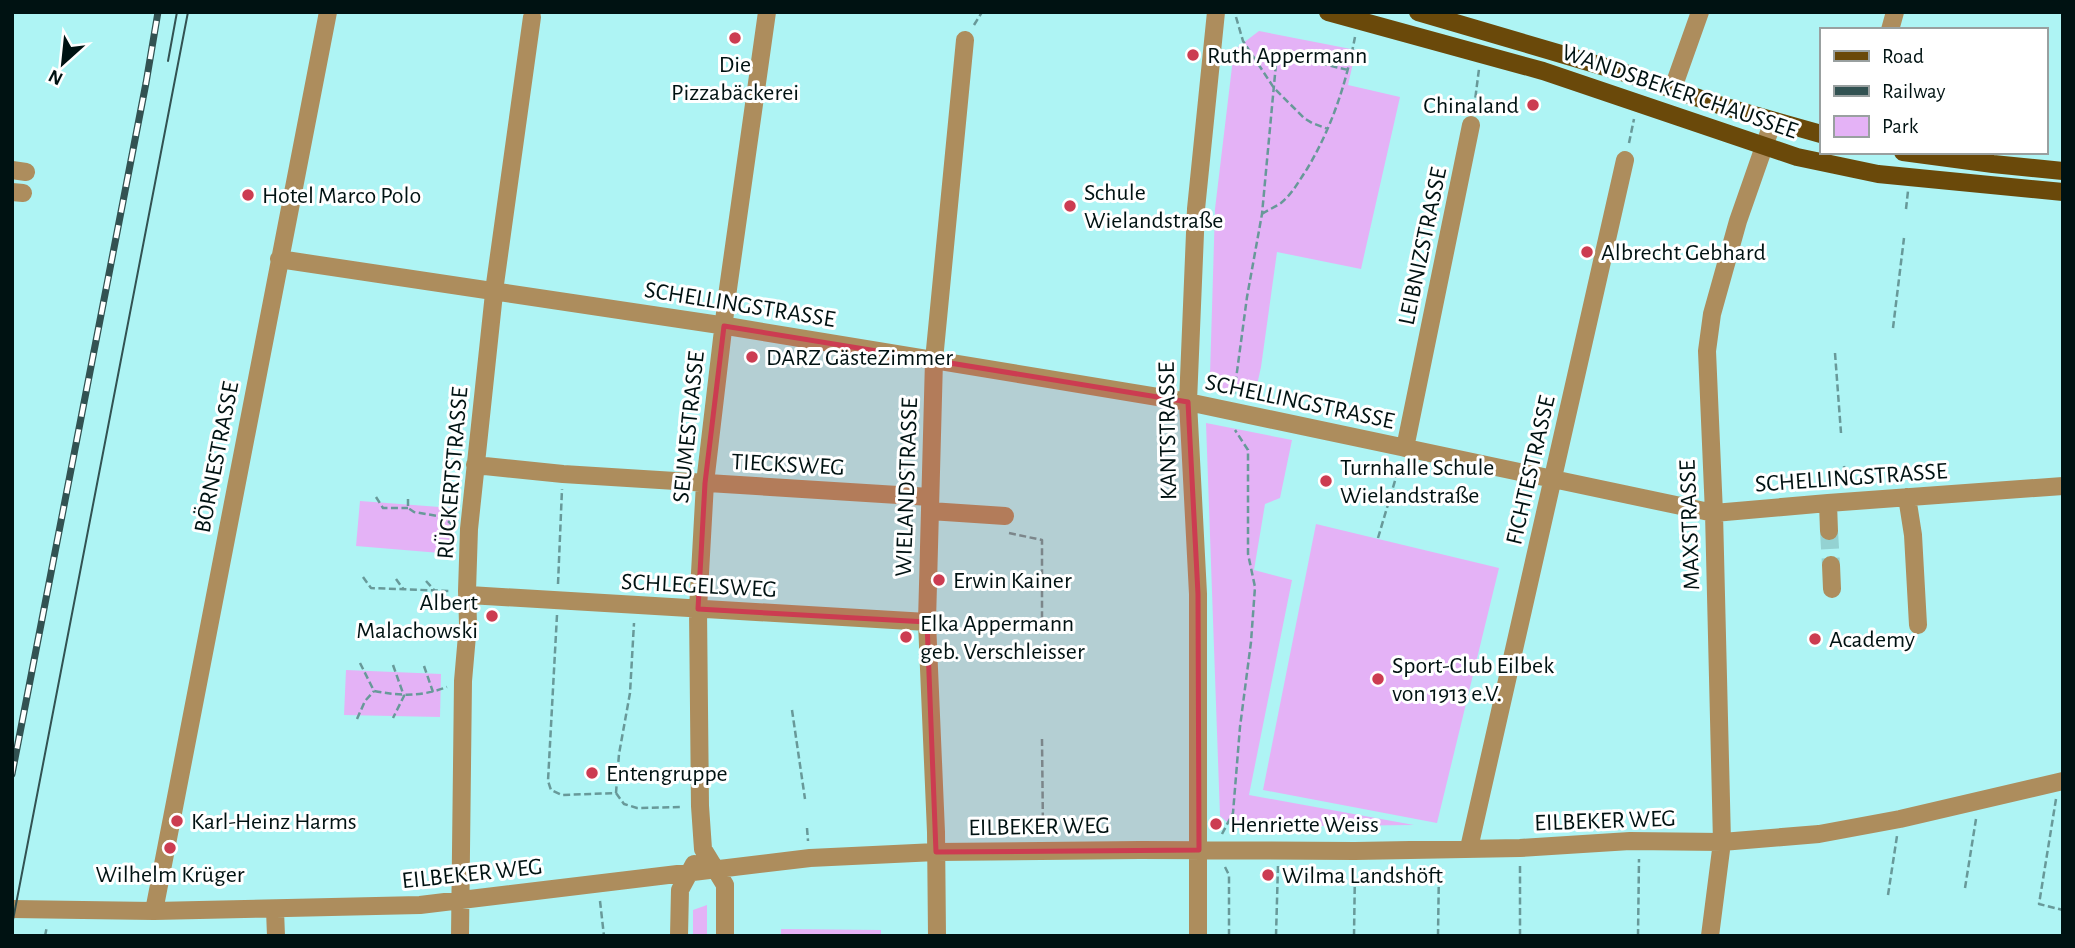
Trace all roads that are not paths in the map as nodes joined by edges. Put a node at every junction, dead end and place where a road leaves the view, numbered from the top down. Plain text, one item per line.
1 (328, 12) edge
2 (767, 12) edge
3 (1216, 12) edge
4 (1328, 12) edge
5 (1418, 12) edge
6 (1700, 12) edge
7 (532, 17) dead end
8 (1447, 17) edge
9 (965, 40) dead end
10 (1673, 88) junction
11 (1773, 121) junction
12 (1471, 125) road end
13 (1820, 134) edge
14 (1764, 147) junction
15 (1918, 154) edge
16 (1625, 160) road end
17 (2063, 171) edge
18 (2063, 192) edge
19 (279, 259) junction
20 (494, 292) junction
21 (724, 326) junction
22 (934, 360) junction
23 (1188, 402) junction
24 (1405, 448) junction
25 (475, 465) junction
26 (1553, 479) junction
27 (705, 483) junction
28 (2063, 486) edge
29 (1906, 497) junction
30 (1828, 503) junction
31 (930, 504) junction
32 (1714, 513) junction
33 (1004, 516) road end
34 (1829, 531) tunnel mouth
35 (1830, 565) tunnel mouth
36 (1832, 589) dead end
37 (468, 593) junction
38 (698, 609) junction
39 (927, 622) junction
40 (1918, 625) dead end
41 (2061, 782) edge
42 (1722, 842) junction
43 (1469, 848) junction
44 (703, 849) junction
45 (1199, 850) junction
46 (936, 852) junction
47 (716, 868) junction
48 (688, 872) junction
49 (460, 902) junction
50 (12, 909) edge
51 (275, 909) junction
52 (154, 911) junction
53 (276, 936) edge
54 (460, 936) edge
55 (679, 936) edge
56 (725, 936) edge
57 (937, 936) edge
58 (1198, 936) edge
59 (1710, 936) edge

1 - 19 street, BÖRNESTRASSE
2 - 21 street, SEUMESTRASSE
3 - 23 street, KANTSTRASSE
4 - 14 main road, WANDSBEKER CHAUSSEE
5 - 8 main road, WANDSBEKER CHAUSSEE
6 - 10 street
7 - 20 street, RÜCKERTSTRASSE
8 - 10 main road, WANDSBEKER CHAUSSEE
9 - 22 street, WIELANDSTRASSE
10 - 11 main road, WANDSBEKER CHAUSSEE
11 - 13 main road, WANDSBEKER CHAUSSEE
11 - 14 street, MAXSTRASSE
12 - 24 street, LEIBNIZSTRASSE
14 - 18 main road, WANDSBEKER CHAUSSEE
14 - 32 street, MAXSTRASSE
15 - 17 main road
16 - 26 street, FICHTESTRASSE
19 - 20 street, SCHELLINGSTRASSE
19 - 52 street, BÖRNESTRASSE
20 - 21 street, SCHELLINGSTRASSE
20 - 25 street, RÜCKERTSTRASSE
21 - 22 street, SCHELLINGSTRASSE
21 - 27 street, SEUMESTRASSE
22 - 23 street, SCHELLINGSTRASSE
22 - 31 street, WIELANDSTRASSE
23 - 24 street, SCHELLINGSTRASSE
23 - 45 street, KANTSTRASSE
24 - 26 street, SCHELLINGSTRASSE
25 - 27 street, TIECKSWEG
25 - 37 street, RÜCKERTSTRASSE
26 - 32 street, SCHELLINGSTRASSE
26 - 43 street, FICHTESTRASSE
27 - 31 street, TIECKSWEG
27 - 38 street, SEUMESTRASSE
28 - 29 street, SCHELLINGSTRASSE
29 - 30 street, SCHELLINGSTRASSE
29 - 40 street
30 - 32 street, SCHELLINGSTRASSE
30 - 34 street
31 - 33 street, TIECKSWEG
31 - 39 street, WIELANDSTRASSE
32 - 42 street, MAXSTRASSE
35 - 36 street
37 - 38 street, SCHLEGELSWEG
37 - 49 street, RÜCKERTSTRASSE
38 - 39 street, SCHLEGELSWEG
38 - 44 street, SEUMESTRASSE
39 - 46 street, WIELANDSTRASSE
41 - 42 street, EILBEKER WEG
42 - 43 street, EILBEKER WEG
42 - 59 street, MAXSTRASSE
43 - 45 street, EILBEKER WEG
44 - 47 street
44 - 48 street
45 - 46 street, EILBEKER WEG
45 - 58 street, KANTSTRASSE
46 - 47 street, EILBEKER WEG
46 - 57 street, WIELANDSTRASSE
47 - 48 street, EILBEKER WEG
47 - 56 street
48 - 49 street, EILBEKER WEG
48 - 55 street
49 - 51 street, EILBEKER WEG
49 - 54 street, RÜCKERTSTRASSE
50 - 52 street, EILBEKER WEG
51 - 52 street, EILBEKER WEG
51 - 53 street

